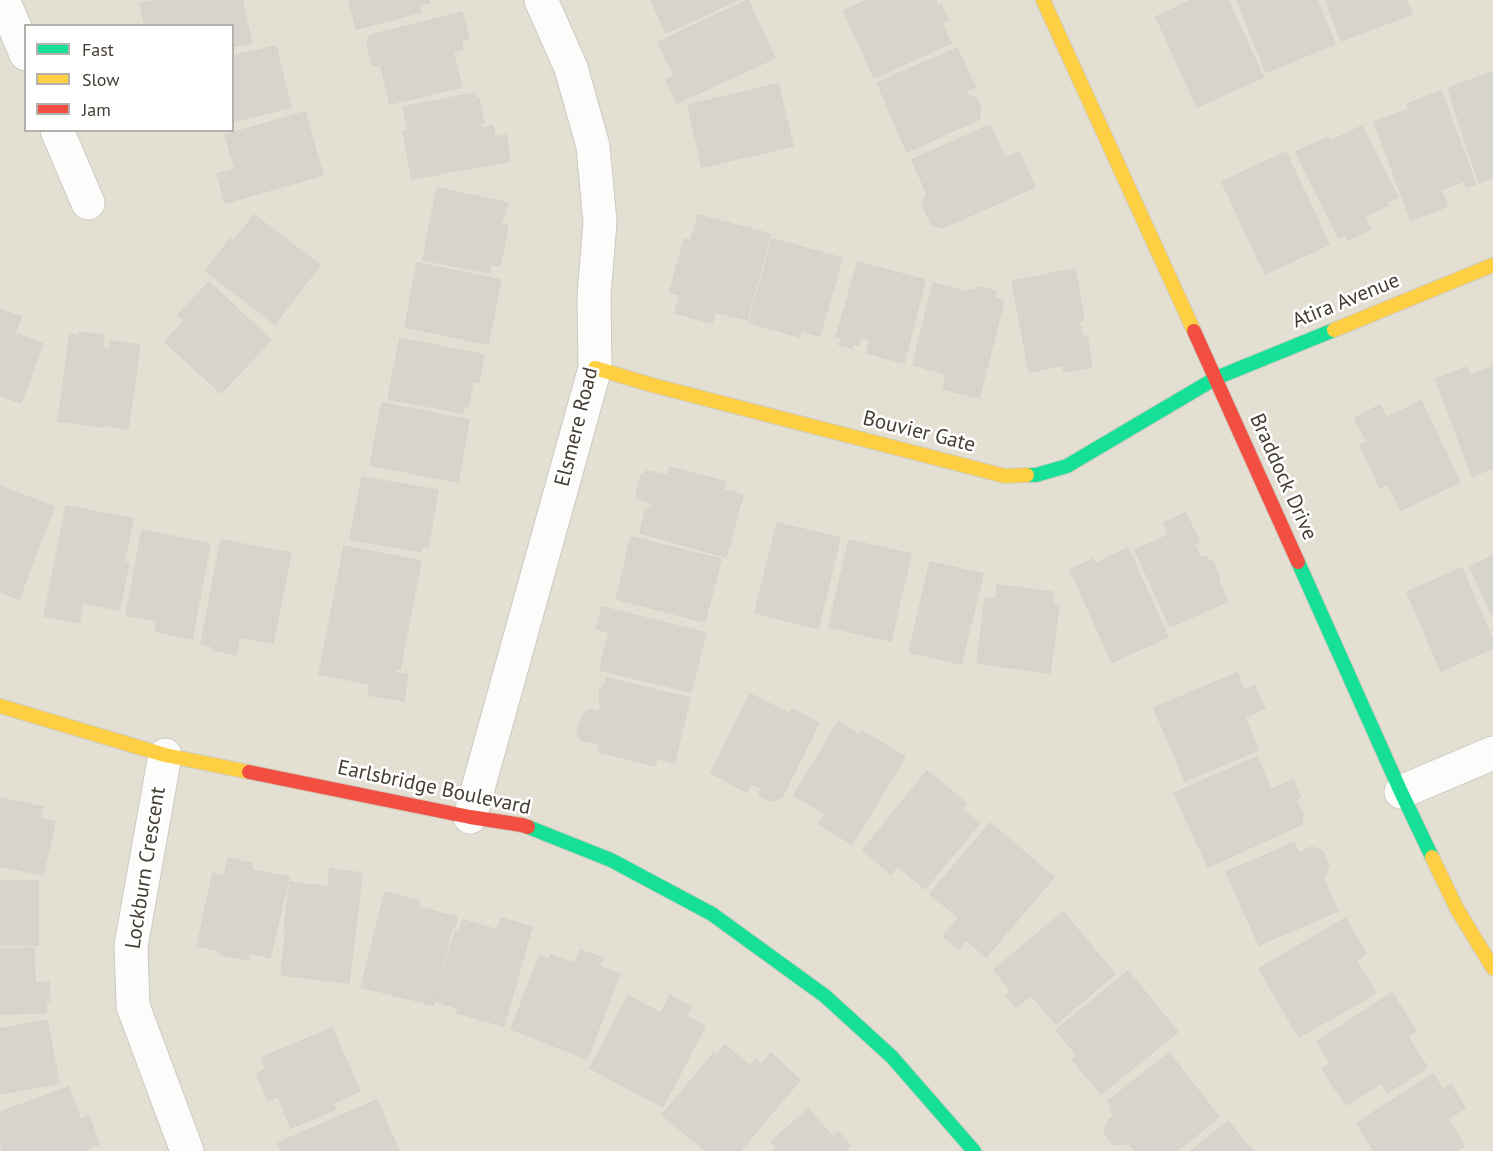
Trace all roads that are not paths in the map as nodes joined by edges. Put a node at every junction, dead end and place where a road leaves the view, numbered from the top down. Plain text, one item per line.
1 (3, 0) edge
2 (541, 0) edge
3 (1042, 0) edge
4 (24, 49) edge
5 (58, 132) edge
6 (87, 203) dead end
7 (1493, 265) edge
8 (595, 368) junction
9 (1216, 378) junction
10 (0, 706) edge
11 (1493, 753) edge
12 (165, 755) junction
13 (1401, 792) junction
14 (470, 817) junction
15 (1493, 968) edge
16 (187, 1151) edge
17 (974, 1151) edge

1 - 4 street
2 - 8 street, Elsmere Road
3 - 9 street, Braddock Drive
5 - 6 street
7 - 9 street, Atira Avenue
8 - 9 street, Bouvier Gate
8 - 14 street, Elsmere Road
9 - 13 street, Braddock Drive
10 - 12 street, Earlsbridge Boulevard
11 - 13 street
12 - 14 street, Earlsbridge Boulevard
12 - 16 street, Lockburn Crescent
13 - 15 street, Braddock Drive
14 - 17 street, Earlsbridge Boulevard

